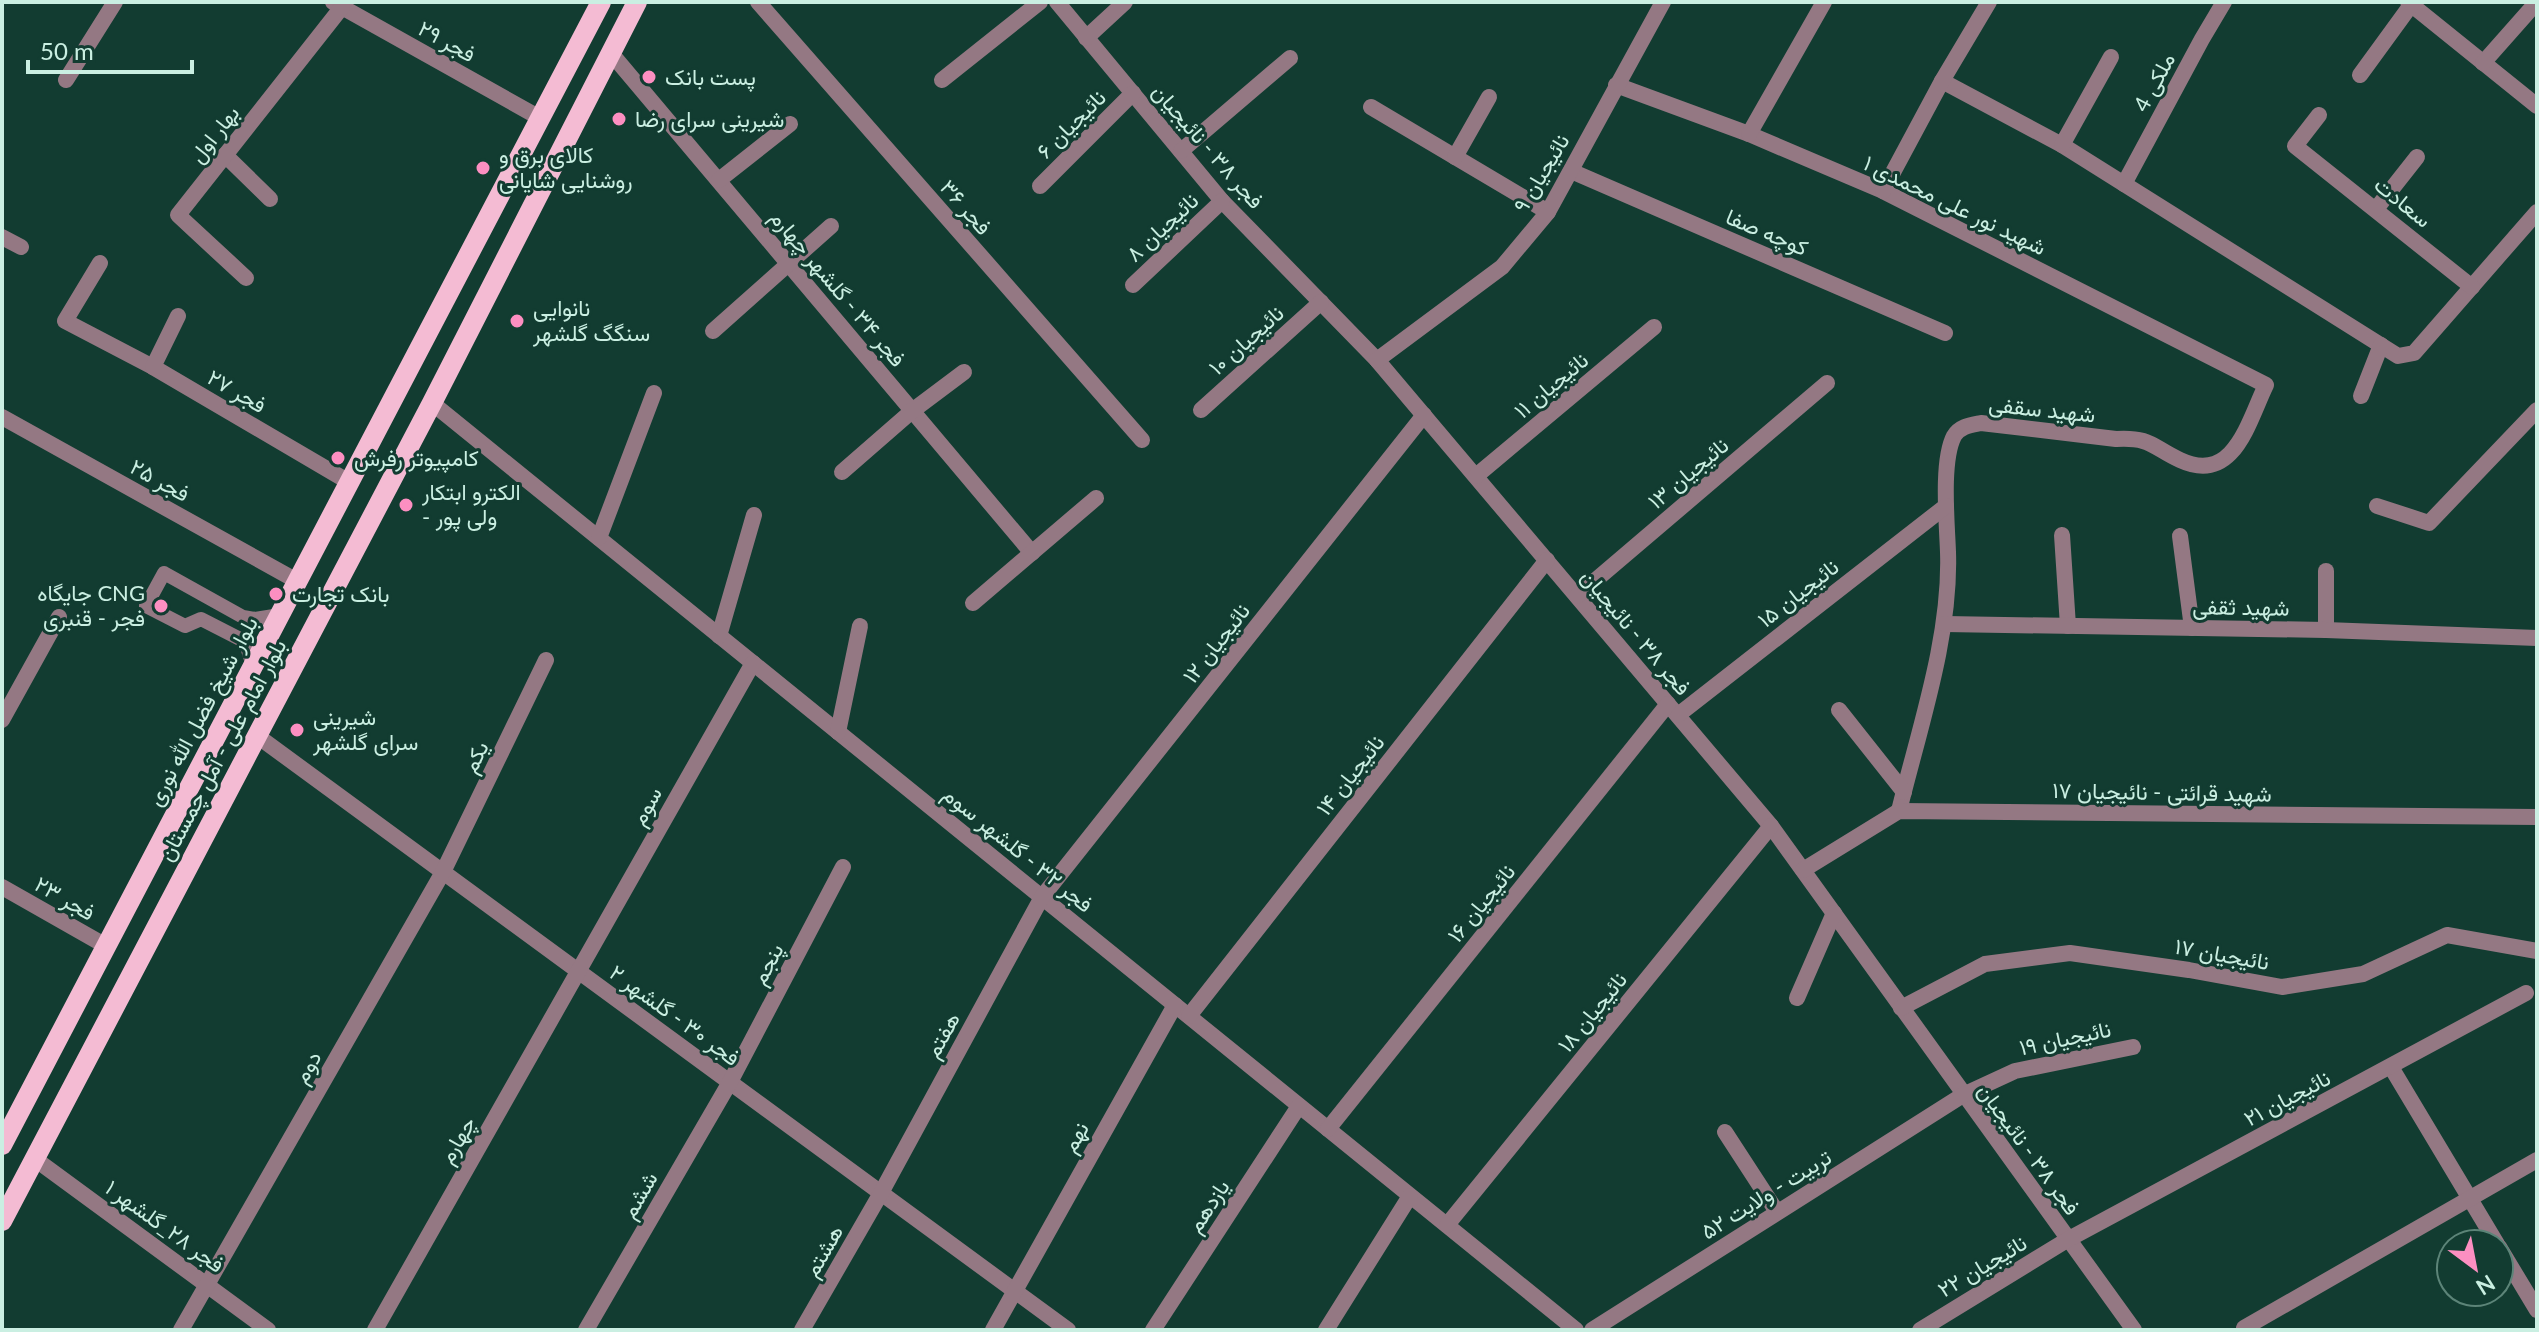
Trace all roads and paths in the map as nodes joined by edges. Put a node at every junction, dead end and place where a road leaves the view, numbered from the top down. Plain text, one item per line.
1 (115, 2) edge
2 (601, 2) edge
3 (637, 2) edge
4 (758, 2) edge
5 (1040, 2) edge
6 (1057, 2) edge
7 (1125, 2) edge
8 (1663, 2) edge
9 (1824, 2) edge
10 (1989, 2) edge
11 (2224, 2) edge
12 (2537, 2) edge
13 (2410, 3) edge
14 (337, 4) edge
15 (1086, 38) junction
16 (610, 52) junction
17 (2111, 57) dead end
18 (1290, 58) dead end
19 (2483, 63) junction
20 (2360, 75) dead end
21 (66, 80) dead end
22 (942, 80) dead end
23 (1942, 81) junction
24 (1616, 85) junction
25 (1133, 93) junction
26 (1489, 97) dead end
27 (2537, 106) edge
28 (1371, 107) dead end
29 (2319, 115) dead end
30 (540, 118) junction
31 (790, 124) dead end
32 (1749, 134) junction
33 (2062, 145) junction
34 (1181, 151) junction
35 (225, 155) junction
36 (1455, 157) junction
37 (2417, 157) dead end
38 (1571, 171) junction
39 (719, 180) junction
40 (2124, 184) junction
41 (1040, 186) dead end
42 (1883, 191) junction
43 (270, 199) dead end
44 (1222, 201) junction
45 (2376, 209) junction
46 (1548, 212) junction
47 (2537, 212) edge
48 (831, 226) dead end
49 (2, 237) edge
50 (21, 247) dead end
51 (100, 263) dead end
52 (788, 263) junction
53 (246, 278) dead end
54 (1133, 285) dead end
55 (2472, 287) junction
56 (1321, 302) junction
57 (178, 316) dead end
58 (1654, 327) dead end
59 (713, 331) dead end
60 (1945, 333) dead end
61 (2381, 345) junction
62 (1377, 360) junction
63 (153, 367) junction
64 (964, 372) dead end
65 (1827, 383) dead end
66 (2266, 385) joint
67 (654, 393) dead end
68 (2361, 396) dead end
69 (432, 403) junction
70 (1201, 410) dead end
71 (2537, 410) edge
72 (912, 411) junction
73 (1424, 415) junction
74 (2, 417) edge
75 (1142, 440) dead end
76 (842, 472) dead end
77 (1476, 476) junction
78 (349, 482) junction
79 (1096, 498) dead end
80 (1946, 506) junction
81 (2377, 506) dead end
82 (754, 515) dead end
83 (2062, 535) dead end
84 (2180, 536) dead end
85 (599, 538) junction
86 (1032, 553) junction
87 (1547, 560) junction
88 (2326, 571) dead end
89 (297, 581) junction
90 (1577, 596) junction
91 (973, 603) dead end
92 (280, 615) junction
93 (59, 617) dead end
94 (1945, 624) junction
95 (860, 626) dead end
96 (2068, 626) junction
97 (2192, 628) junction
98 (2326, 630) junction
99 (719, 636) junction
100 (2537, 638) edge
101 (546, 660) dead end
102 (753, 663) junction
103 (253, 666) junction
104 (1673, 710) junction
105 (1839, 710) dead end
106 (2, 720) edge
107 (838, 732) junction
108 (256, 735) junction
109 (1904, 792) junction
110 (1899, 811) junction
111 (2537, 817) edge
112 (1771, 826) junction
113 (843, 867) dead end
114 (1803, 870) junction
115 (443, 872) junction
116 (2, 887) edge
117 (1042, 897) junction
118 (1834, 913) junction
119 (106, 946) junction
120 (2537, 951) edge
121 (578, 971) junction
122 (2526, 993) dead end
123 (1797, 998) dead end
124 (1175, 1005) junction
125 (1901, 1008) junction
126 (1189, 1016) junction
127 (2133, 1047) dead end
128 (2391, 1067) junction
129 (730, 1082) junction
130 (1963, 1095) junction
131 (1299, 1106) junction
132 (1328, 1129) junction
133 (1725, 1132) dead end
134 (2, 1145) edge
135 (35, 1159) junction
136 (2537, 1160) edge
137 (881, 1193) junction
138 (1410, 1196) junction
139 (2470, 1199) junction
140 (1777, 1212) junction
141 (2, 1221) edge
142 (1447, 1225) junction
143 (2487, 1228) edge
144 (2067, 1240) junction
145 (2515, 1274) edge
146 (208, 1284) junction
147 (1013, 1290) junction
148 (2537, 1310) edge
149 (2244, 1328) dead end
150 (181, 1330) edge
151 (268, 1330) edge
152 (375, 1330) edge
153 (586, 1330) edge
154 (802, 1330) edge
155 (993, 1330) edge
156 (1068, 1330) edge
157 (1153, 1330) edge
158 (1326, 1330) edge
159 (1576, 1330) edge
160 (1592, 1330) edge
161 (1920, 1330) edge
162 (2134, 1330) edge

1 - 21 street
2 - 30 main road, بلوار شیخ فضل الله نوری
3 - 16 main road, بلوار امام علی - آمل چمستان
4 - 75 street, فجر ۳۶
5 - 22 street
6 - 15 street, فجر ۳۸ - نائیجیان
7 - 15 street
8 - 24 street, نائیجیان ۹
9 - 32 street
10 - 23 street
11 - 40 street, ملکی 4
12 - 19 street
13 - 19 street
13 - 20 street
14 - 30 street, فجر ۲۹
14 - 35 street, بهار اول
15 - 25 street, فجر ۳۸ - نائیجیان
16 - 39 street, فجر ۳۴ - گلشهر چهارم
16 - 69 main road, بلوار امام علی - آمل چمستان
17 - 33 street
18 - 34 street
19 - 27 street
23 - 33 street
23 - 42 street
24 - 32 street, شهید نور علی محمدی ۱
24 - 38 street, نائیجیان ۹
25 - 34 street, فجر ۳۸ - نائیجیان
25 - 41 street, نائیجیان ۶
26 - 36 street
28 - 36 street
29 - 45 street, سعادت
30 - 78 main road, بلوار شیخ فضل الله نوری
31 - 39 street
32 - 42 street, شهید نور علی محمدی ۱
33 - 40 street
34 - 44 street, فجر ۳۸ - نائیجیان
35 - 43 street
35 - 53 street, بهار اول
36 - 46 street
37 - 45 street
38 - 46 street, نائیجیان ۹
38 - 60 street, کوچه صفا
39 - 52 street, فجر ۳۴ - گلشهر چهارم
40 - 61 street
42 - 66 street, شهید نور علی محمدی ۱
44 - 54 street, نائیجیان ۸
44 - 56 street, فجر ۳۸ - نائیجیان
45 - 55 street, سعادت
46 - 62 street, نائیجیان ۹
47 - 55 street
48 - 52 street
49 - 50 street
51 - 63 street, فجر ۲۷
52 - 59 street
52 - 72 street, فجر ۳۴ - گلشهر چهارم
55 - 61 street
56 - 62 street, فجر ۳۸ - نائیجیان
56 - 70 street, نائیجیان ۱۰
57 - 63 street
58 - 77 street, نائیجیان ۱۱
61 - 68 street
62 - 73 street, فجر ۳۸ - نائیجیان
63 - 78 street, فجر ۲۷
64 - 72 street
65 - 90 street, نائیجیان ۱۳
66 - 80 street, شهید سقفی
67 - 85 street
69 - 85 street, فجر ۳۲ - گلشهر سوم
69 - 108 main road, بلوار امام علی - آمل چمستان
71 - 81 street
72 - 76 street
72 - 86 street, فجر ۳۴ - گلشهر چهارم
73 - 77 street, فجر ۳۸ - نائیجیان
73 - 117 street, نائیجیان ۱۲
74 - 89 street, فجر ۲۵
77 - 87 street, فجر ۳۸ - نائیجیان
78 - 89 main road, بلوار شیخ فضل الله نوری
79 - 86 street
80 - 94 street, شهید سقفی
80 - 104 street, نائیجیان ۱۵
82 - 99 street
83 - 96 street
84 - 97 street
85 - 99 street, فجر ۳۲ - گلشهر سوم
86 - 91 street
87 - 90 street, فجر ۳۸ - نائیجیان
87 - 126 street, نائیجیان ۱۴
88 - 98 street
89 - 92 main road, بلوار شیخ فضل الله نوری
90 - 104 street, فجر ۳۸ - نائیجیان
92 - 103 main road, بلوار شیخ فضل الله نوری
92 - 103 lane
93 - 106 street
94 - 96 street, شهید ثقفی
94 - 109 street, شهید سقفی
95 - 107 street
96 - 97 street, شهید ثقفی
97 - 98 street, شهید ثقفی
98 - 100 street, شهید ثقفی
99 - 102 street, فجر ۳۲ - گلشهر سوم
101 - 115 street, یکم
102 - 107 street, فجر ۳۲ - گلشهر سوم
102 - 121 street, سوم
103 - 119 main road, بلوار شیخ فضل الله نوری
104 - 112 street, فجر ۳۸ - نائیجیان
104 - 132 street, نائیجیان ۱۶
105 - 109 street
107 - 117 street, فجر ۳۲ - گلشهر سوم
108 - 115 street, فجر ۳۰ - گلشهر ۲
108 - 135 main road, بلوار امام علی - آمل چمستان
109 - 110 street, شهید سقفی
110 - 111 street, شهید قرائتی - نائیجیان ۱۷
110 - 114 street
112 - 114 street, فجر ۳۸ - نائیجیان
112 - 142 street, نائیجیان ۱۸
113 - 129 street, پنجم
114 - 118 street, فجر ۳۸ - نائیجیان
115 - 121 street, فجر ۳۰ - گلشهر ۲
115 - 146 street, دوم
116 - 119 street, فجر ۲۳
117 - 124 street, فجر ۳۲ - گلشهر سوم
117 - 137 street, هفتم
118 - 123 street
118 - 125 street, فجر ۳۸ - نائیجیان
119 - 134 main road, بلوار شیخ فضل الله نوری
120 - 125 street, نائیجیان ۱۷
121 - 129 street, فجر ۳۰ - گلشهر ۲
121 - 152 street, چهارم
122 - 128 street, نائیجیان ۲۱
124 - 126 street, فجر ۳۲ - گلشهر سوم
124 - 147 street, نهم
125 - 130 street, فجر ۳۸ - نائیجیان
126 - 131 street, فجر ۳۲ - گلشهر سوم
127 - 130 street, نائیجیان ۱۹
128 - 139 street
128 - 144 street, نائیجیان ۲۱
129 - 137 street, فجر ۳۰ - گلشهر ۲
129 - 153 street, ششم
130 - 140 street, تربیت - ولایت ۵۲
130 - 144 street, فجر ۳۸ - نائیجیان
131 - 132 street, فجر ۳۲ - گلشهر سوم
131 - 157 street, یازدهم
132 - 138 street, فجر ۳۲ - گلشهر سوم
133 - 140 street
135 - 141 main road, بلوار امام علی - آمل چمستان
135 - 146 street, فجر ۲۸_گلشهر ۱
136 - 139 street
137 - 147 street, فجر ۳۰ - گلشهر ۲
137 - 154 street, هشتم
138 - 142 street, فجر ۳۲ - گلشهر سوم
138 - 158 street
139 - 143 street
139 - 149 street
140 - 160 street, تربیت - ولایت ۵۲
142 - 159 street, فجر ۳۲ - گلشهر سوم
144 - 161 street, نائیجیان ۲۲
144 - 162 street, فجر ۳۸ - نائیجیان
145 - 148 street
146 - 150 street, دوم
146 - 151 street, فجر ۲۸_گلشهر ۱
147 - 155 street, نهم
147 - 156 street, فجر ۳۰ - گلشهر ۲

